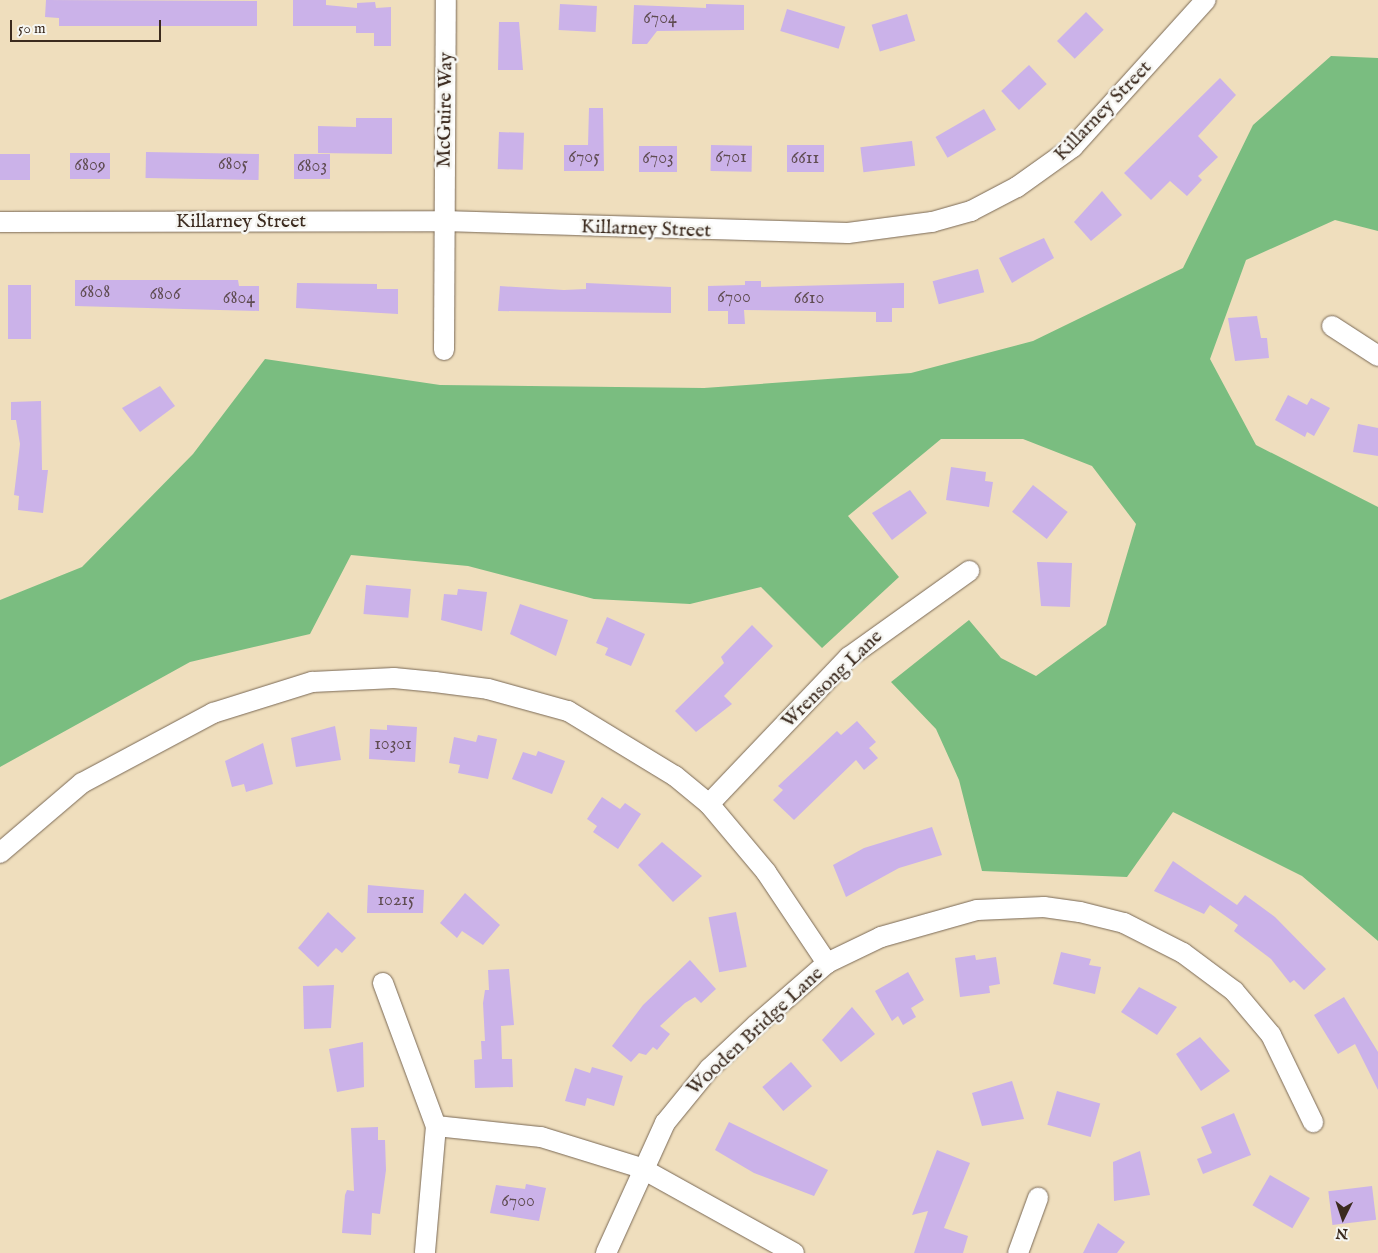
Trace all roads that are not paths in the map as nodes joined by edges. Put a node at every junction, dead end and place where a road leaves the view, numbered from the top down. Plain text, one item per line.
1 (446, 0) edge
2 (1206, 0) edge
3 (444, 221) junction
4 (0, 222) edge
5 (1332, 326) dead end
6 (444, 350) dead end
7 (1378, 356) edge
8 (968, 571) dead end
9 (709, 804) junction
10 (0, 853) edge
11 (827, 963) junction
12 (382, 983) dead end
13 (1313, 1122) dead end
14 (436, 1126) junction
15 (642, 1168) junction
16 (1038, 1198) dead end
17 (425, 1253) edge
18 (606, 1253) edge
19 (794, 1253) edge
20 (1018, 1253) edge

1 - 3 street, McGuire Way
2 - 3 street, Killarney Street
3 - 4 street, Killarney Street
3 - 6 street, McGuire Way
5 - 7 street
8 - 9 street, Wrensong Lane
9 - 10 street
9 - 11 street
11 - 13 street, Wooden Bridge Lane
11 - 15 street, Wooden Bridge Lane
12 - 14 street
14 - 15 street
14 - 17 street
15 - 18 street, Wooden Bridge Lane
15 - 19 street
16 - 20 street

